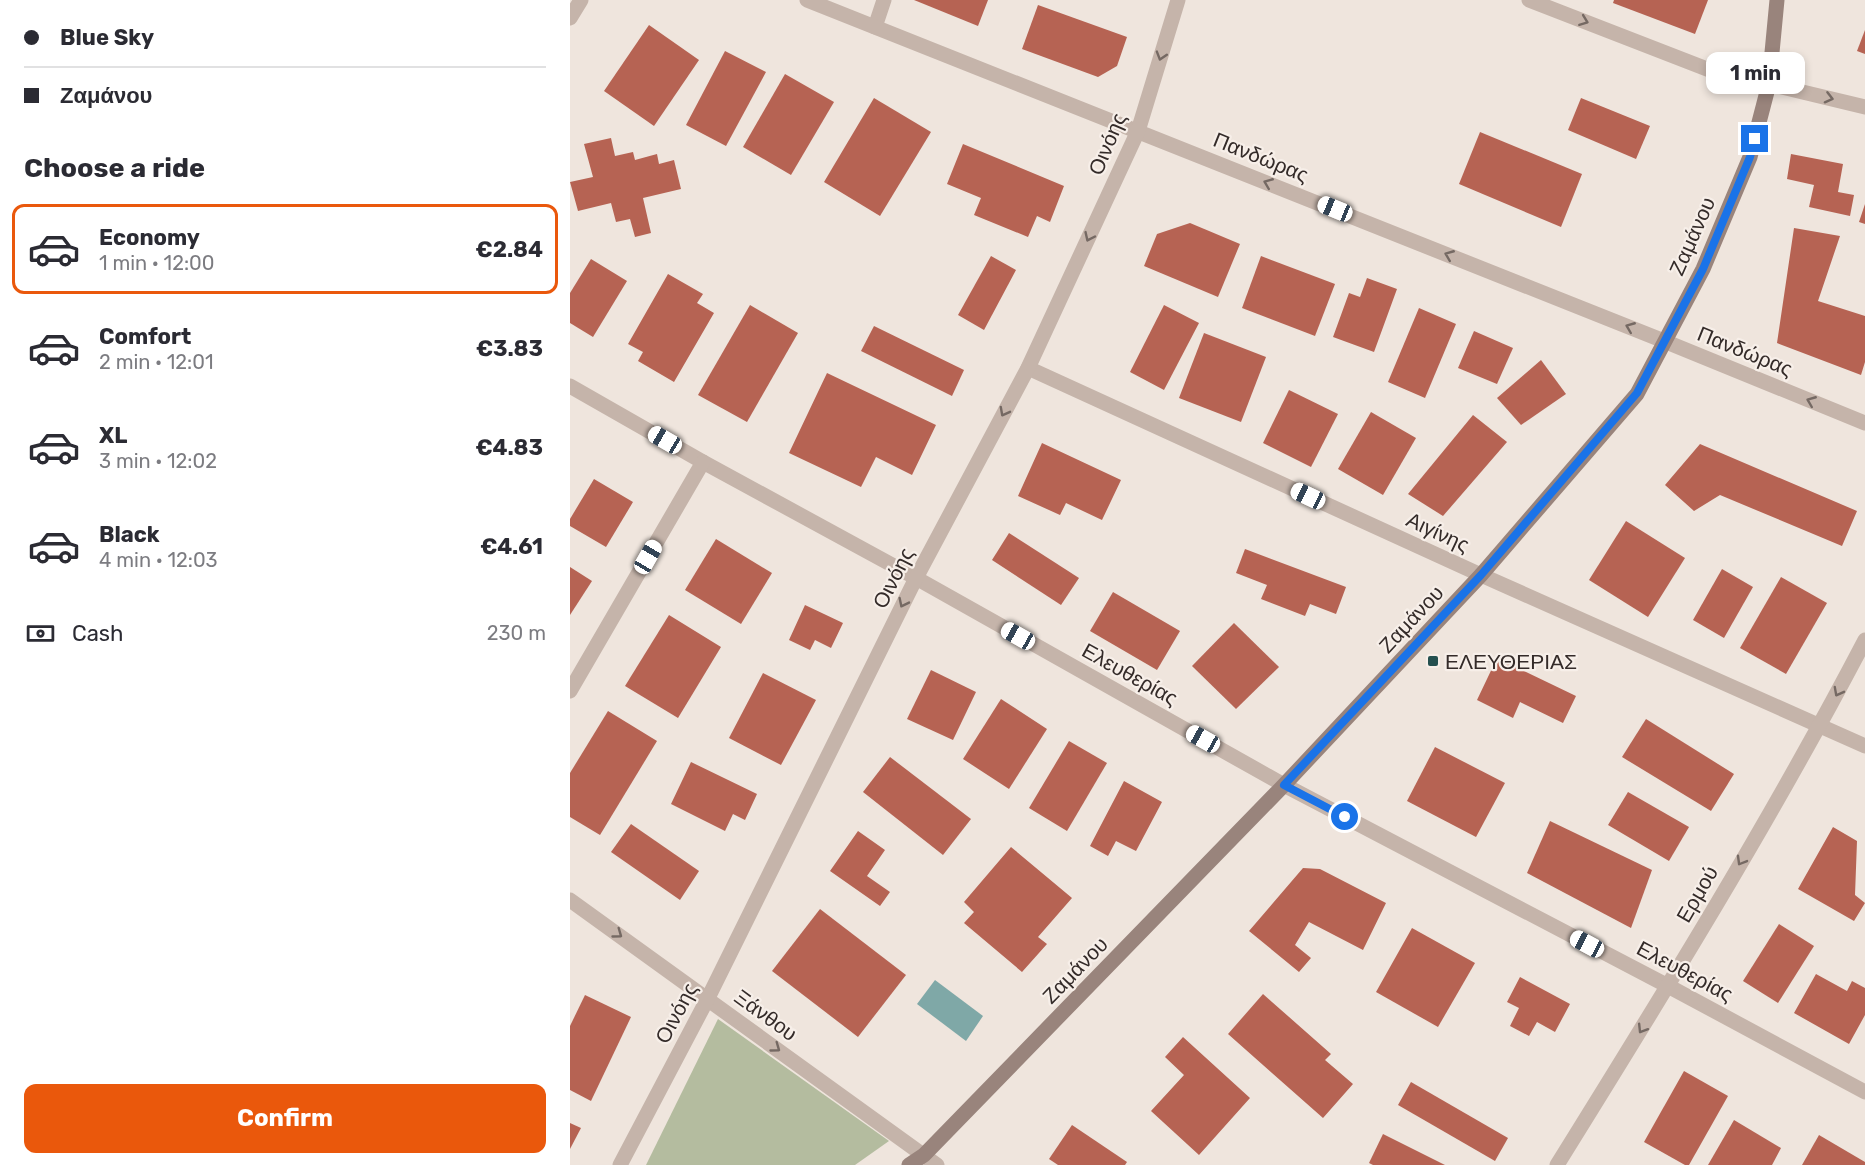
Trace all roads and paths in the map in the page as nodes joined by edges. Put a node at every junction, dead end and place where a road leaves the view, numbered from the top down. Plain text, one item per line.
1 (807, 0) edge
2 (884, 0) edge
3 (1178, 0) edge
4 (1529, 0) edge
5 (1777, 0) edge
6 (576, 2) edge
7 (570, 18) edge
8 (875, 27) junction
9 (1769, 84) junction
10 (1865, 107) edge
11 (1138, 131) junction
12 (1664, 341) junction
13 (1028, 368) junction
14 (570, 386) edge
15 (1865, 423) edge
16 (703, 462) junction
17 (1481, 575) junction
18 (916, 578) junction
19 (1865, 640) edge
20 (570, 691) edge
21 (1821, 725) junction
22 (1865, 746) edge
23 (1284, 785) junction
24 (570, 900) edge
25 (1668, 986) junction
26 (708, 998) junction
27 (1865, 1092) edge
28 (924, 1155) junction
29 (620, 1165) edge
30 (909, 1165) edge
31 (937, 1165) edge
32 (1557, 1165) edge

1 - 8 street, Πανδώρας
2 - 8 street
3 -> 11 street, Οινόης
4 -> 9 street
5 - 9 street, Ζαμάνου
6 - 7 street
8 - 11 street, Πανδώρας
9 -> 10 street
9 - 12 street, Ζαμάνου
12 -> 11 street, Πανδώρας
11 -> 13 street, Οινόης
15 -> 12 street, Πανδώρας
12 - 17 street, Ζαμάνου
13 - 17 street, Αιγίνης
13 -> 18 street, Οινόης
14 - 16 street, Ελευθερίας
16 - 18 street, Ελευθερίας
16 - 20 street
17 - 21 street, Αιγίνης
17 - 23 street, Ζαμάνου
18 - 23 street, Ελευθερίας
18 -> 26 street, Οινόης
19 -> 21 street, Ερμού
21 - 22 street, Αιγίνης
21 -> 25 street, Ερμού
23 - 25 street, Ελευθερίας
23 - 28 street, Ζαμάνου
24 -> 26 street, Ξάνθου
25 - 27 street, Ελευθερίας
25 -> 32 street, Ερμού
26 -> 28 street, Ξάνθου
26 - 29 street, Οινόης
28 - 30 street, Ζαμάνου
28 - 31 street, Ξάνθου

